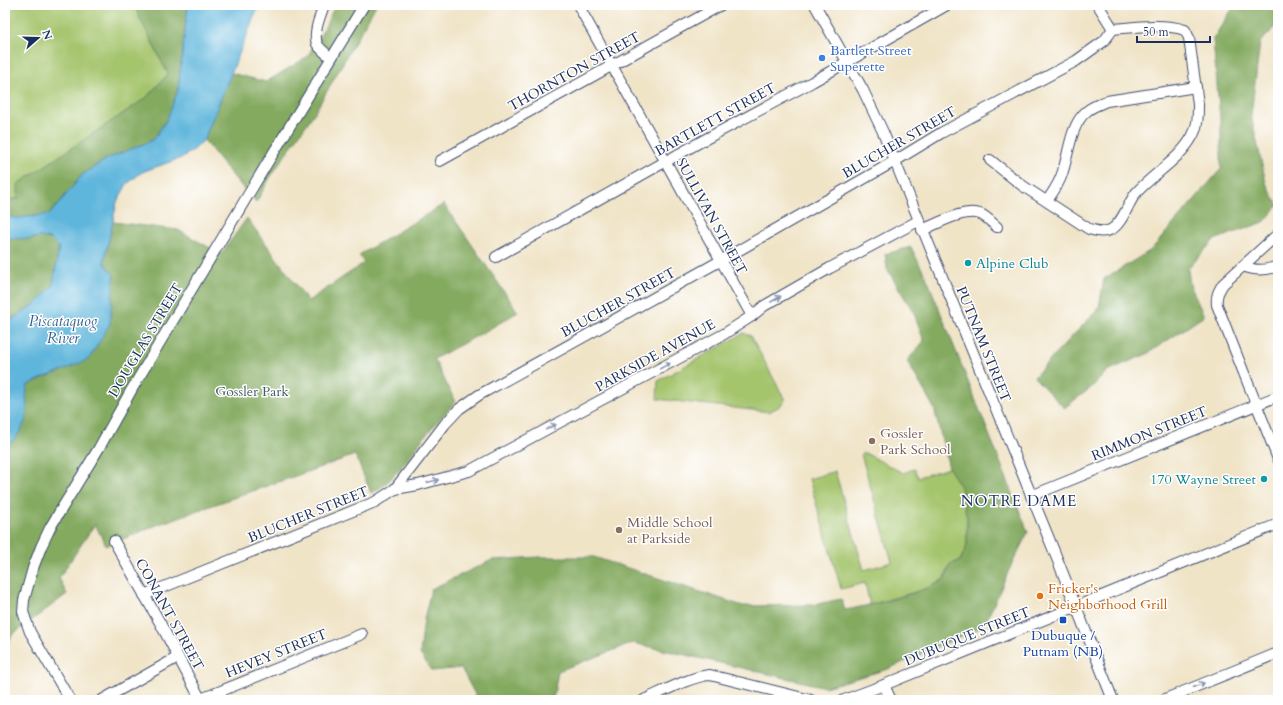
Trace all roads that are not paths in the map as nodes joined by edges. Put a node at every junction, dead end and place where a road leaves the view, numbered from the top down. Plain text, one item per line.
1 (324, 5) edge
2 (364, 5) edge
3 (578, 5) edge
4 (721, 5) edge
5 (815, 5) edge
6 (947, 5) edge
7 (1098, 5) edge
8 (1113, 29) junction
9 (331, 58) junction
10 (847, 62) junction
11 (612, 66) junction
12 (1196, 87) junction
13 (990, 160) dead end
14 (440, 161) dead end
15 (895, 161) junction
16 (666, 162) junction
17 (1047, 201) junction
18 (920, 226) junction
19 (997, 228) dead end
20 (1278, 234) edge
21 (496, 256) dead end
22 (721, 260) junction
23 (1243, 266) junction
24 (1278, 266) edge
25 (752, 316) junction
26 (1278, 396) edge
27 (1256, 404) junction
28 (1278, 459) edge
29 (395, 489) junction
30 (1031, 496) junction
31 (1278, 524) edge
32 (114, 541) dead end
33 (144, 594) junction
34 (1076, 606) junction
35 (362, 634) dead end
36 (1278, 653) edge
37 (178, 657) junction
38 (884, 685) junction
39 (70, 700) edge
40 (102, 700) edge
41 (201, 700) edge
42 (644, 700) edge
43 (811, 700) edge
44 (844, 700) edge
45 (891, 700) edge
46 (1113, 700) edge
47 (1163, 700) edge

1 - 9 street
2 - 9 street, DOUGLAS STREET
3 - 11 street, SULLIVAN STREET
4 - 11 street, THORNTON STREET
5 - 10 street, PUTNAM STREET
6 - 10 street, BARTLETT STREET
7 - 8 street
8 - 12 street
8 - 15 street, BLUCHER STREET
9 - 39 street, DOUGLAS STREET
10 - 15 street, PUTNAM STREET
10 - 16 street, BARTLETT STREET
11 - 14 street, THORNTON STREET
11 - 16 street, SULLIVAN STREET
12 - 17 street
12 - 17 street
13 - 17 street
15 - 18 street, PUTNAM STREET
15 - 22 street, BLUCHER STREET
16 - 21 street, BARTLETT STREET
16 - 22 street, SULLIVAN STREET
18 - 19 street, PARKSIDE AVENUE
25 -> 18 street, PARKSIDE AVENUE
18 - 30 street, PUTNAM STREET
20 - 23 street
22 - 25 street, SULLIVAN STREET
22 - 29 street, BLUCHER STREET
23 - 24 street
23 - 27 street
29 -> 25 street, PARKSIDE AVENUE
26 - 27 street, RIMMON STREET
27 - 28 street
27 - 30 street, RIMMON STREET
29 - 33 street, BLUCHER STREET
30 - 34 street, PUTNAM STREET
31 - 34 street, DUBUQUE STREET
32 - 33 street, CONANT STREET
33 - 37 street, CONANT STREET
34 - 38 street, DUBUQUE STREET
34 - 46 street, PUTNAM STREET
35 - 41 street, HEVEY STREET
47 -> 36 street
37 - 40 street
37 - 41 street, CONANT STREET
38 - 44 street, DUBUQUE STREET
38 - 45 street
42 - 43 street

